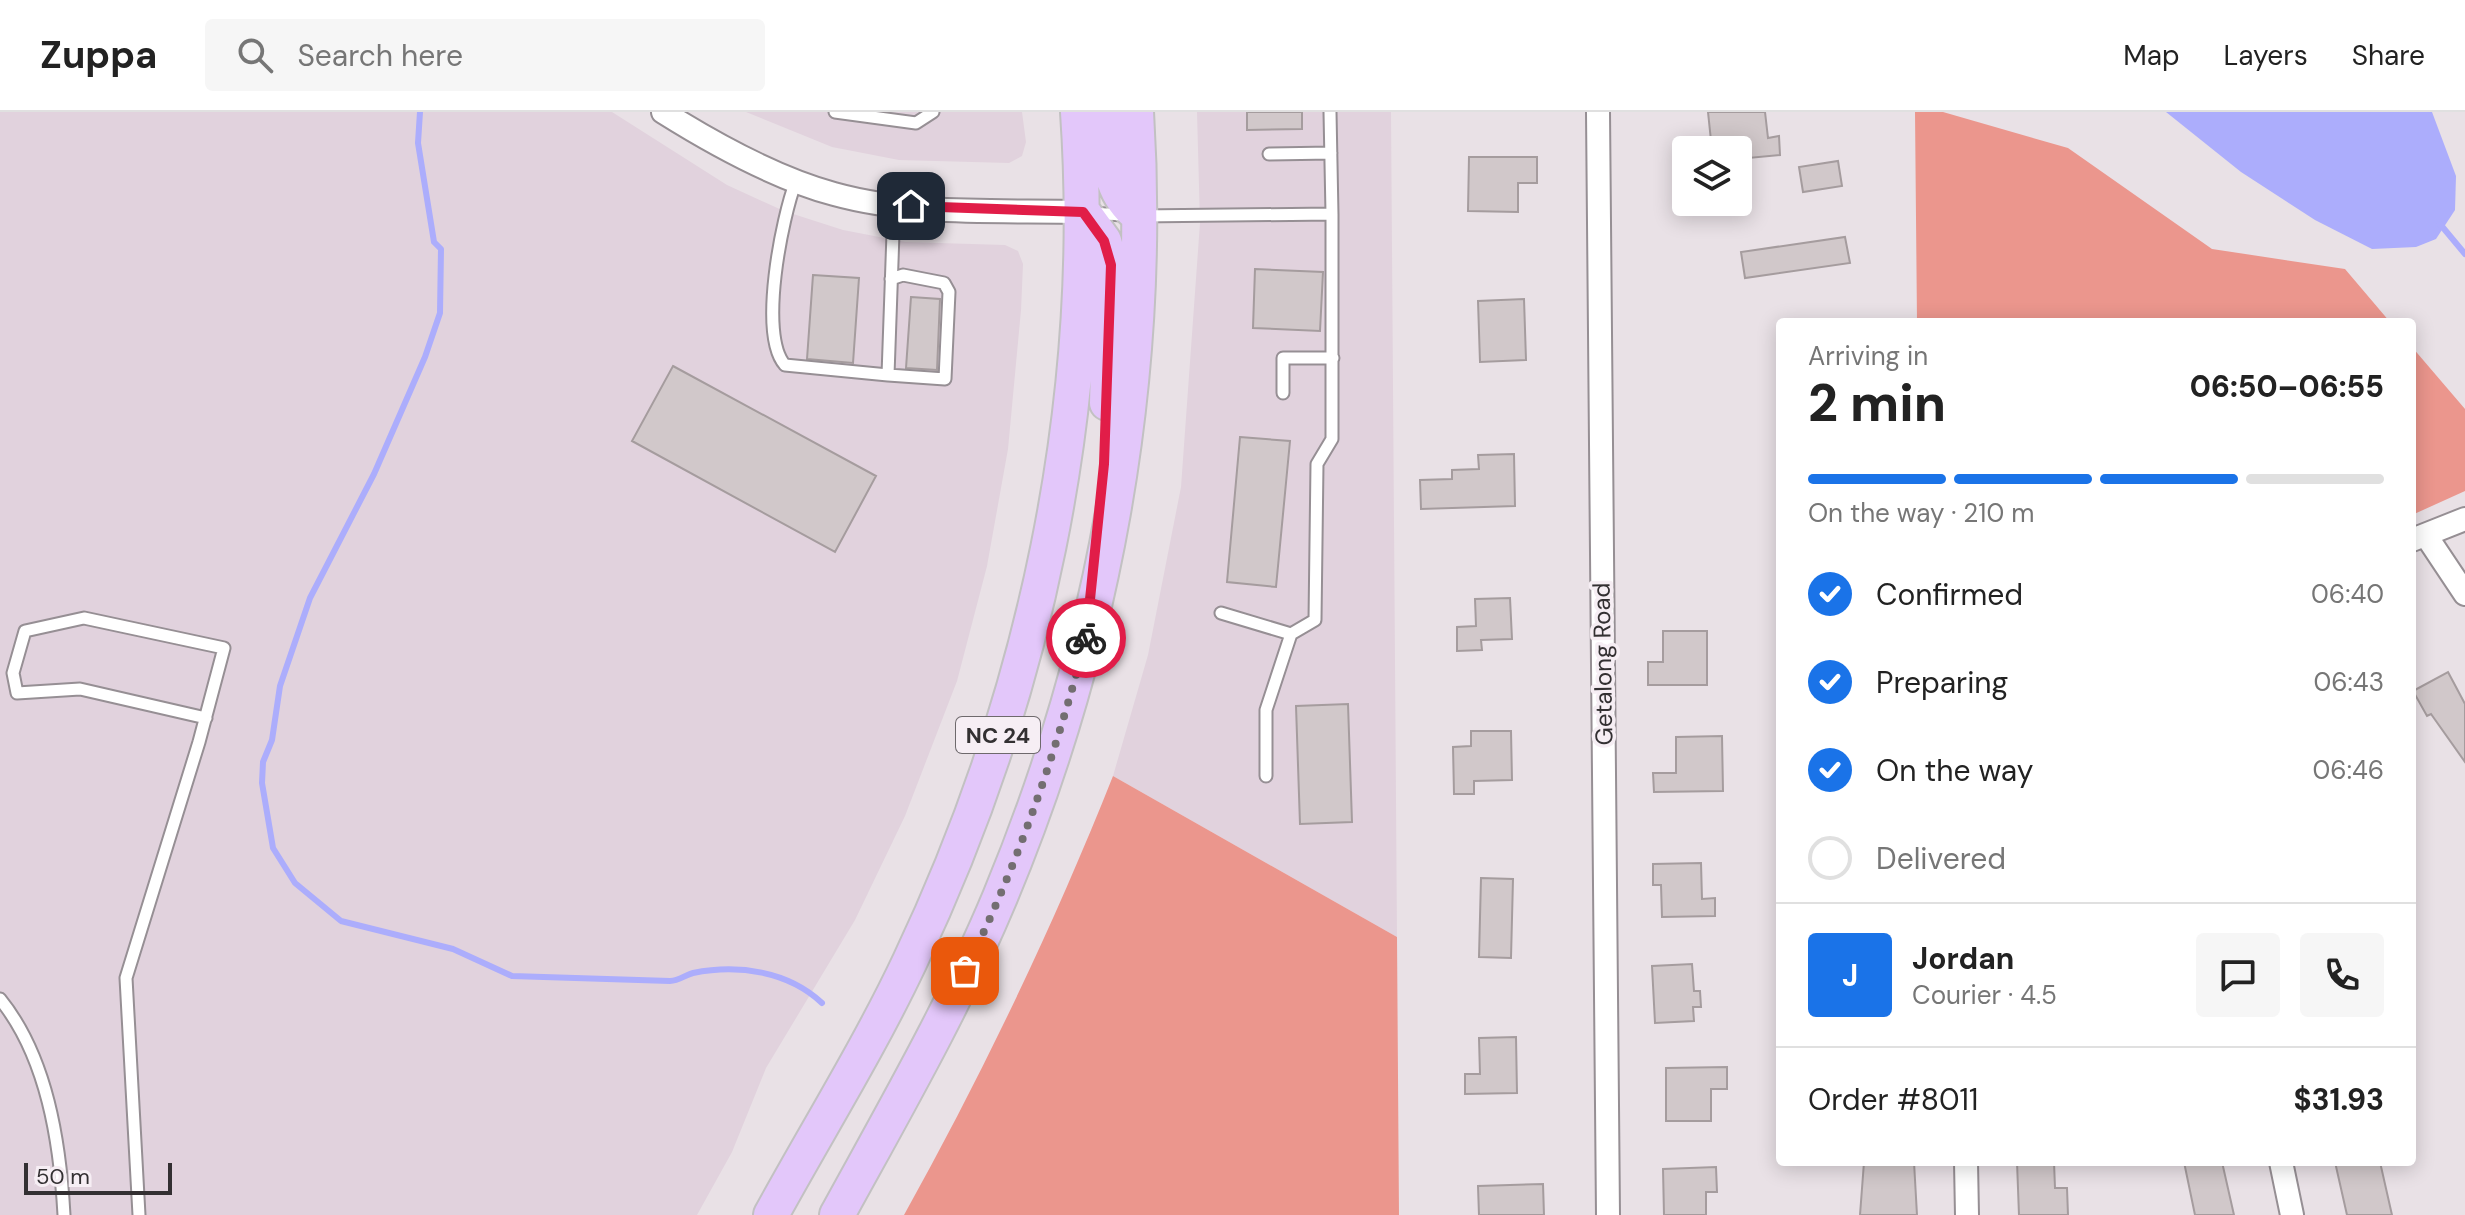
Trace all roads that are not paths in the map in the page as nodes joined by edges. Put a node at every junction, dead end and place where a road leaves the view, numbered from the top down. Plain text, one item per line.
1 (663, 112) edge
2 (835, 112) edge
3 (933, 112) edge
4 (1078, 112) edge
5 (1103, 112) edge
6 (1136, 112) edge
7 (1330, 112) edge
8 (1598, 112) edge
9 (1331, 153) junction
10 (1269, 154) dead end
11 (796, 180) junction
12 (894, 204) junction
13 (1083, 212) junction
14 (1332, 214) junction
15 (1139, 216) junction
16 (891, 279) junction
17 (1333, 358) junction
18 (888, 375) junction
19 (1283, 393) dead end
20 (2465, 519) edge
21 (2420, 539) edge
22 (2465, 594) edge
23 (1221, 613) dead end
24 (1089, 627) junction
25 (1291, 634) junction
26 (206, 718) junction
27 (1266, 776) dead end
28 (0, 999) edge
29 (862, 1050) junction
30 (1966, 1166) edge
31 (2282, 1166) edge
32 (64, 1215) edge
33 (139, 1215) edge
34 (771, 1215) edge
35 (798, 1215) edge
36 (837, 1215) edge
37 (1608, 1215) edge
38 (1967, 1215) edge
39 (2292, 1215) edge

1 - 11 street
2 - 3 lane
4 - 13 main road, NC 24
5 - 15 main road
6 - 15 main road, NC 24
7 - 9 lane
8 - 37 street, Getalong Road
9 - 10 lane
9 - 14 lane
11 - 12 street
11 - 18 lane
12 - 13 street
12 - 16 lane
13 - 15 lane
13 - 24 main road
13 - 29 main road, NC 24
14 - 15 lane
14 - 17 lane
15 - 24 main road, NC 24
16 - 18 lane
16 - 18 lane
17 - 19 lane
17 - 25 lane
20 - 21 street
21 - 22 street
23 - 25 lane
24 - 36 main road, NC 24
25 - 27 lane
26 - 26 lane
26 - 33 lane
28 - 32 lane
29 - 34 main road, NC 24
29 - 35 main road
30 - 38 street
31 - 39 street

